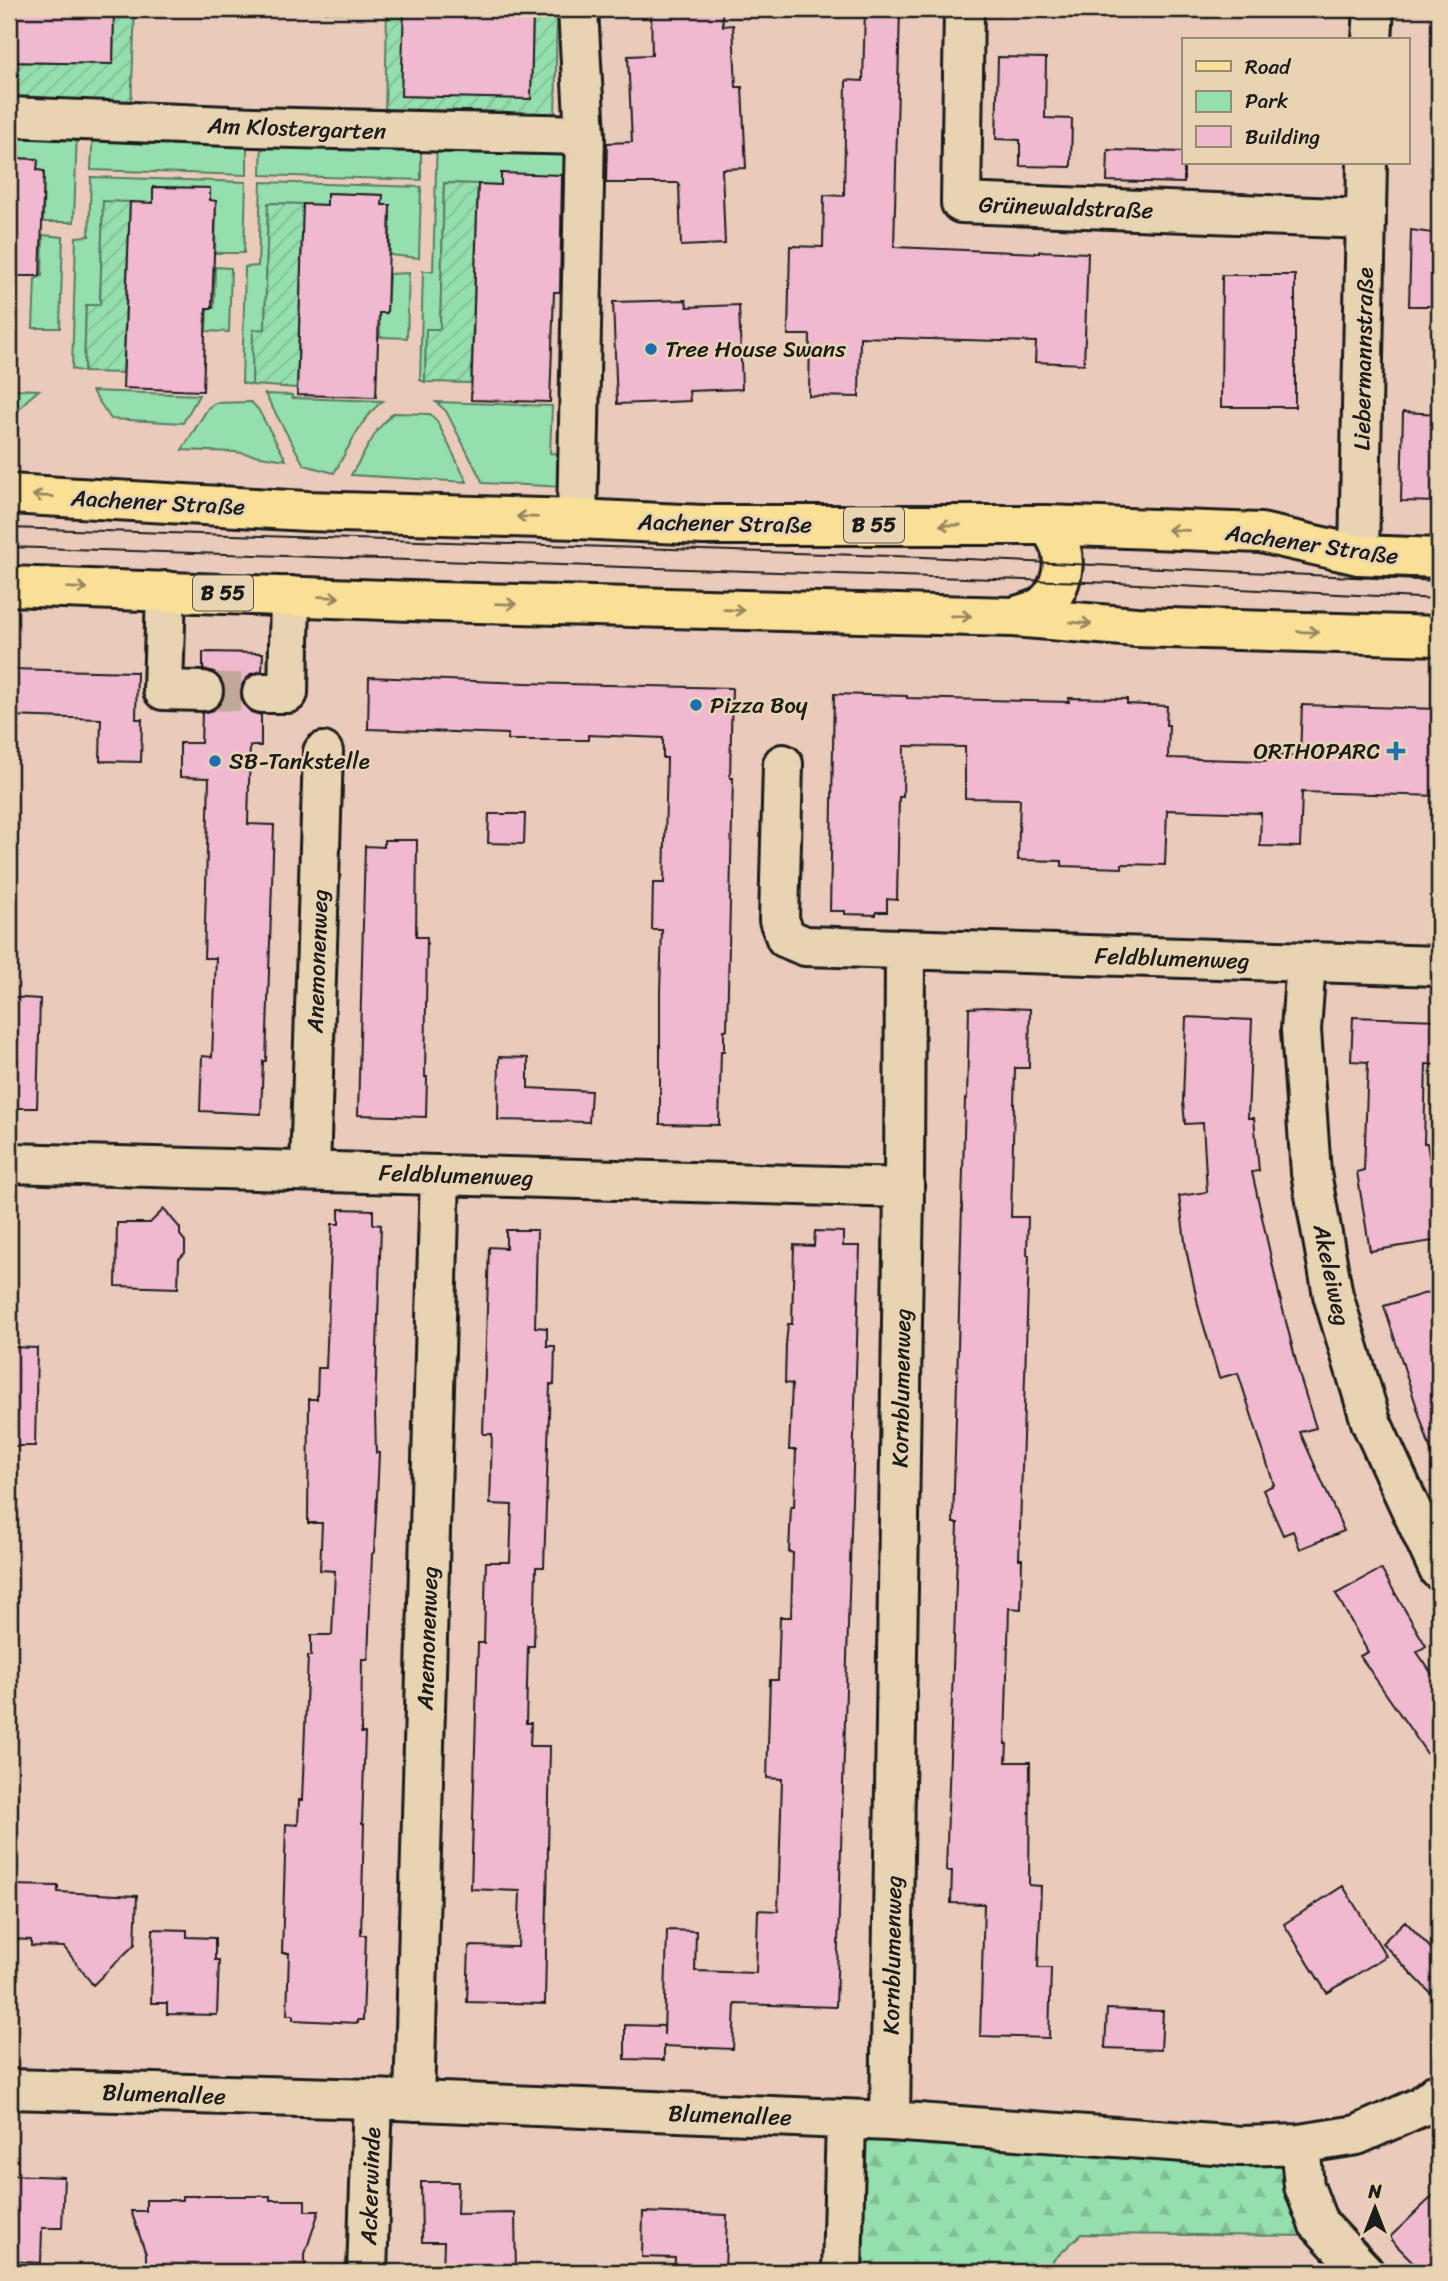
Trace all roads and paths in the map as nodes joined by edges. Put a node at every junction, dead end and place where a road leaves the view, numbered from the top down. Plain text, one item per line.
1 (578, 9) edge
2 (964, 9) edge
3 (1374, 9) edge
4 (1372, 38) edge
5 (9, 117) edge
6 (585, 135) junction
7 (1367, 164) edge
8 (1365, 219) junction
9 (9, 494) edge
10 (577, 519) junction
11 (1046, 525) junction
12 (1359, 555) junction
13 (1439, 558) edge
14 (9, 586) edge
15 (166, 592) junction
16 (290, 596) junction
17 (1013, 617) junction
18 (1439, 636) edge
19 (203, 691) tunnel mouth
20 (262, 693) tunnel mouth
21 (323, 752) dead end
22 (783, 764) dead end
23 (905, 950) junction
24 (1306, 962) junction
25 (1439, 966) edge
26 (9, 1163) edge
27 (310, 1170) junction
28 (440, 1175) junction
29 (904, 1188) junction
30 (1439, 1570) edge
31 (9, 2090) edge
32 (1439, 2092) edge
33 (373, 2099) junction
34 (414, 2101) junction
35 (846, 2120) junction
36 (890, 2122) junction
37 (1300, 2144) junction
38 (367, 2272) edge
39 (842, 2272) edge
40 (1364, 2272) edge

1 - 6 street
2 - 8 street, Grünewaldstraße
3 - 4 street
5 - 6 street, Am Klostergarten
6 - 10 street
7 - 8 street, Liebermannstraße
8 - 12 street, Liebermannstraße
10 -> 9 main road, Aachener Straße / B 55
11 -> 10 main road, Aachener Straße / B 55
12 -> 11 main road, Aachener Straße / B 55
11 - 17 main road
12 - 13 main road, Aachener Straße / B 55
14 -> 15 main road, B 55
15 - 16 main road, B 55
15 - 19 street
16 -> 17 main road, B 55
16 - 20 street
17 -> 18 main road, B 55
21 - 27 street, Anemonenweg
22 - 23 street
23 - 24 street, Feldblumenweg
23 - 29 street, Kornblumenweg
24 - 25 street, Feldblumenweg
24 - 30 street, Akeleiweg
26 - 27 street, Feldblumenweg
27 - 28 street, Feldblumenweg
28 - 29 street, Feldblumenweg
28 - 34 street, Anemonenweg
29 - 36 street, Kornblumenweg
31 - 33 street, Blumenallee
32 - 37 street, Blumenallee
33 - 34 street, Blumenallee
33 - 38 street, Ackerwinde
34 - 35 street, Blumenallee
35 - 36 street, Blumenallee
35 - 39 street
36 - 37 street, Blumenallee
37 - 40 street

